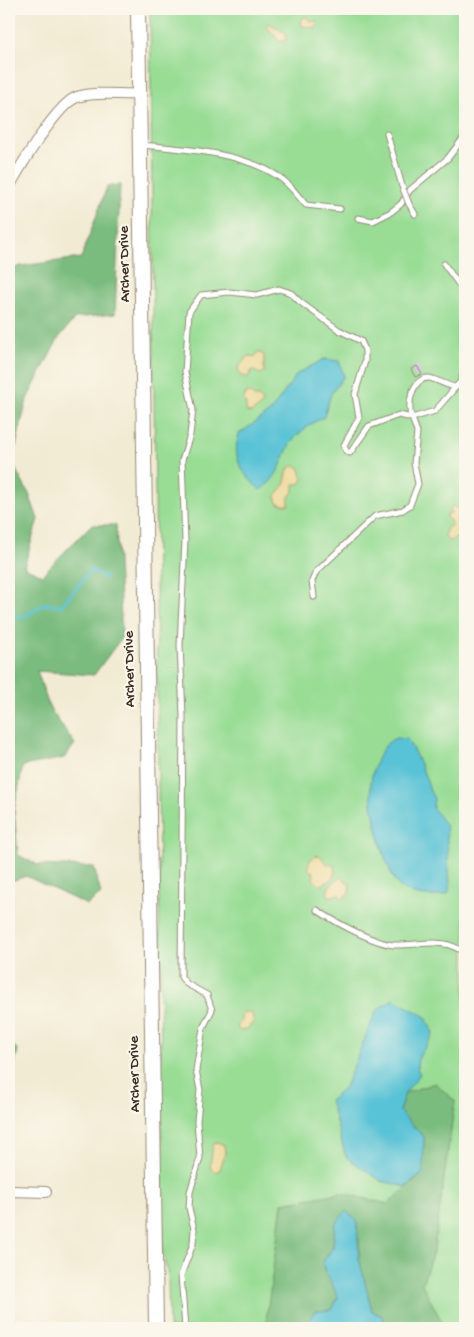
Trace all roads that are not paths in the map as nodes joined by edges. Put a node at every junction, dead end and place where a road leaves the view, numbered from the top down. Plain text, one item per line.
1 (138, 9) edge
2 (139, 94) junction
3 (387, 134) dead end
4 (465, 136) edge
5 (140, 145) junction
6 (9, 186) edge
7 (340, 209) dead end
8 (415, 214) dead end
9 (358, 218) dead end
10 (444, 264) dead end
11 (465, 302) edge
12 (465, 368) edge
13 (455, 387) junction
14 (359, 418) junction
15 (412, 418) junction
16 (371, 425) junction
17 (314, 597) dead end
18 (317, 910) dead end
19 (465, 953) edge
20 (9, 1191) edge
21 (46, 1192) dead end
22 (156, 1328) edge
23 (185, 1328) edge

1 - 2 street, Archer Drive
2 - 5 street, Archer Drive
2 - 6 street
3 - 8 lane, bridge
4 - 9 lane
5 - 7 lane
5 - 22 street, Archer Drive
10 - 11 lane
12 - 13 lane
13 - 15 lane
13 - 15 lane
14 - 16 lane
14 - 16 lane
14 - 23 lane
15 - 16 lane
15 - 17 lane
18 - 19 lane
20 - 21 street

